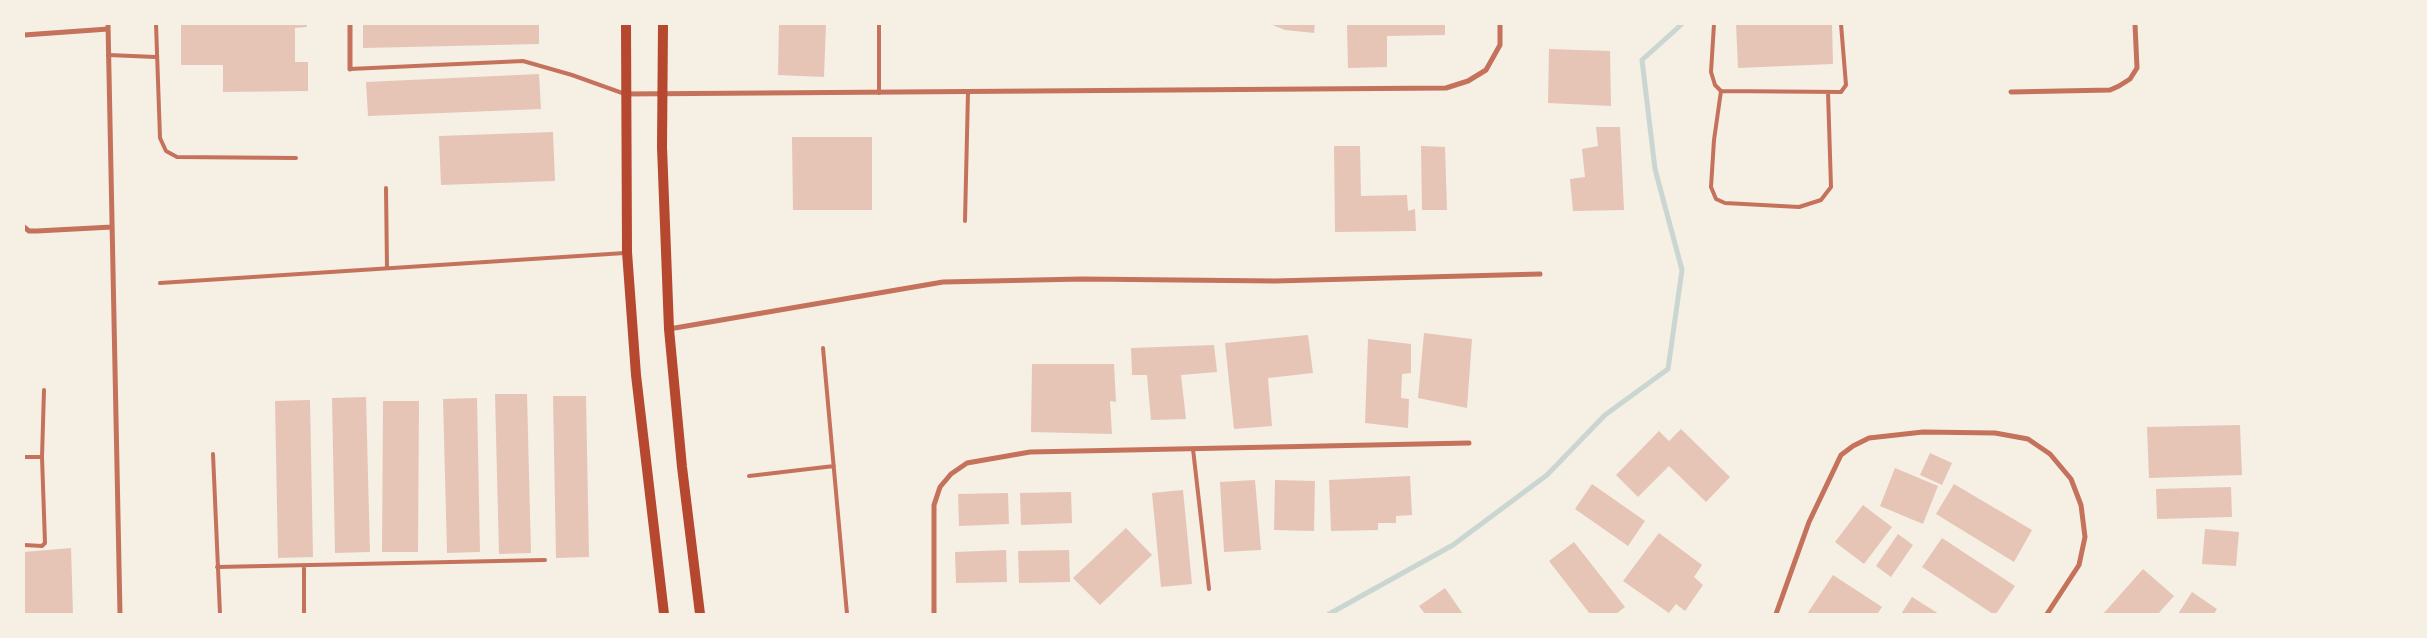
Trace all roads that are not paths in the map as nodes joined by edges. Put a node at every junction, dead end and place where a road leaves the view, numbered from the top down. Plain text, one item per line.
1 (156, 24) edge
2 (350, 24) edge
3 (626, 24) edge
4 (663, 24) edge
5 (879, 24) edge
6 (1500, 24) edge
7 (1714, 24) edge
8 (1841, 24) edge
9 (2135, 24) edge
10 (108, 26) edge
11 (24, 35) edge
12 (108, 55) junction
13 (156, 56) junction
14 (350, 69) joint
15 (1721, 91) junction
16 (968, 92) junction
17 (1828, 92) junction
18 (2011, 92) dead end
19 (879, 93) junction
20 (625, 94) junction
21 (661, 95) junction
22 (296, 158) dead end
23 (386, 188) dead end
24 (965, 221) dead end
25 (24, 227) edge
26 (112, 227) junction
27 (627, 252) junction
28 (387, 268) junction
29 (1540, 274) dead end
30 (160, 283) dead end
31 (669, 329) junction
32 (823, 348) dead end
33 (44, 390) dead end
34 (1469, 443) dead end
35 (1193, 449) junction
36 (213, 454) dead end
37 (24, 457) edge
38 (42, 457) junction
39 (834, 466) junction
40 (749, 476) dead end
41 (24, 546) edge
42 (545, 560) dead end
43 (304, 565) junction
44 (217, 567) junction
45 (1208, 589) dead end
46 (120, 614) edge
47 (220, 614) edge
48 (304, 614) edge
49 (664, 614) edge
50 (700, 614) edge
51 (847, 614) edge
52 (934, 614) edge
53 (1776, 614) edge
54 (2047, 614) edge

1 - 13 lane
2 - 14 street
3 - 20 main road
4 - 21 main road
5 - 19 lane
6 - 16 street
7 - 15 lane
8 - 17 lane
9 - 18 street
10 - 11 street
10 - 12 street
12 - 13 lane
12 - 26 street
13 - 22 lane
14 - 20 lane
15 - 17 lane
15 - 17 lane
16 - 19 street
16 - 24 lane
19 - 21 street
20 - 21 street
20 - 27 main road
21 - 31 main road
23 - 28 lane
25 - 26 street
26 - 46 street
27 - 28 lane
27 - 49 main road
28 - 30 lane
29 - 31 street
31 - 50 main road
32 - 39 lane
33 - 38 lane
34 - 35 street
35 - 45 lane
35 - 52 street
36 - 44 lane
37 - 38 lane
38 - 41 lane
39 - 40 lane
39 - 51 lane
42 - 43 lane
43 - 44 lane
43 - 48 lane
44 - 47 lane
53 - 54 street

